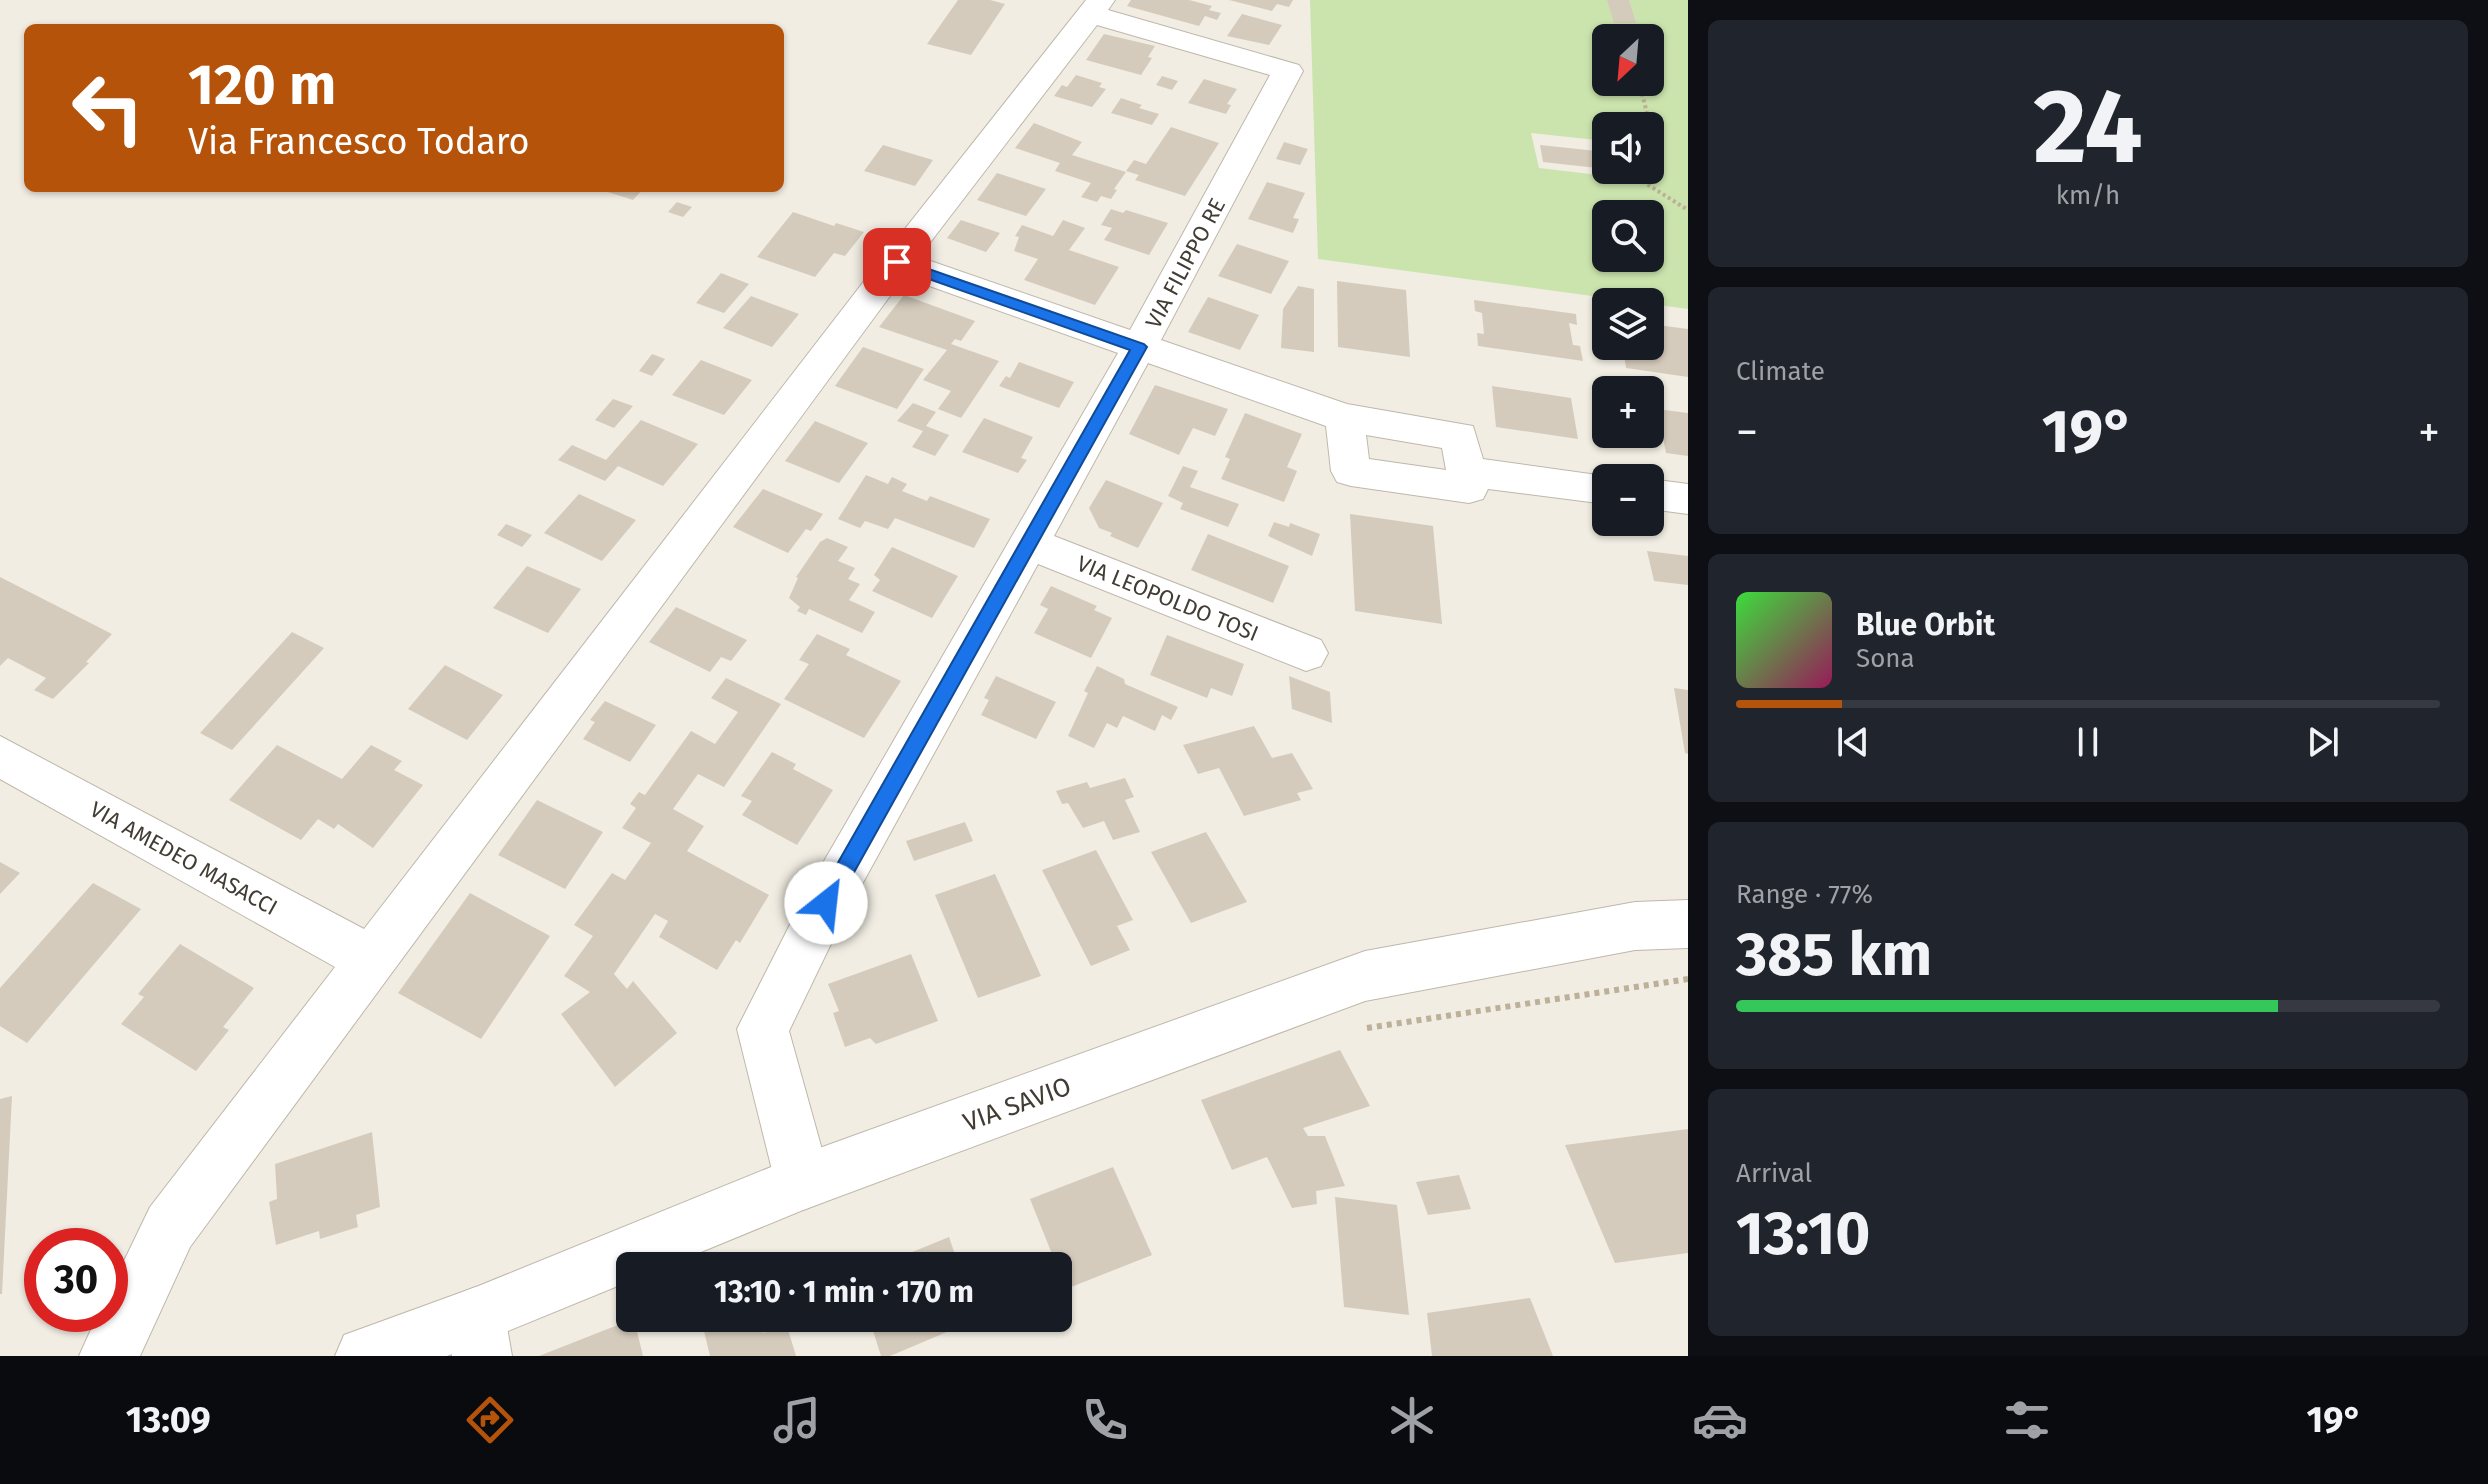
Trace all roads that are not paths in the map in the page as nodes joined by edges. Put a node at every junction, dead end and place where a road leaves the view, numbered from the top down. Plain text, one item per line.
1 (1095, 7) edge
2 (897, 262) junction
3 (1139, 347) junction
4 (1344, 418) junction
5 (1467, 472) junction
6 (1592, 487) edge
7 (1664, 496) edge
8 (1688, 499) edge
9 (1029, 543) junction
10 (1306, 653) dead end
11 (0, 756) edge
12 (1688, 924) edge
13 (369, 959) junction
14 (803, 1182) junction
15 (479, 1336) edge
16 (109, 1356) edge
17 (365, 1356) edge

1 - 2 street
1 - 3 street, VIA FILIPPO RE
2 - 3 street
2 - 13 street
3 - 4 street
3 - 9 street, VIA FILIPPO RE
4 - 5 street
4 - 5 street
5 - 6 street
7 - 8 street
9 - 10 street, VIA LEOPOLDO TOSI
9 - 14 street, VIA FILIPPO RE
11 - 13 street, VIA AMEDEO MASACCI
12 - 14 street, VIA SAVIO
13 - 16 street
14 - 15 street, VIA SAVIO
15 - 17 street, VIA SAVIO

